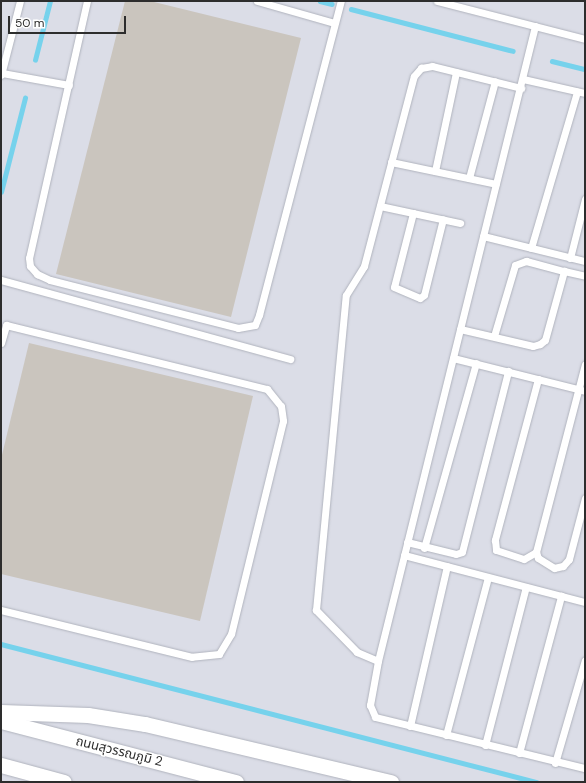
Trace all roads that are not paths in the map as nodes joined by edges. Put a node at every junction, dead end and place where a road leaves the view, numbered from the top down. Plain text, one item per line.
1 (20, 1) edge
2 (87, 1) edge
3 (257, 1) edge
4 (341, 1) edge
5 (438, 1) edge
6 (334, 23) junction
7 (535, 26) junction
8 (585, 39) edge
9 (456, 72) junction
10 (1, 74) edge
11 (523, 79) junction
12 (495, 81) junction
13 (69, 85) junction
14 (521, 88) junction
15 (577, 92) junction
16 (585, 93) edge
17 (391, 162) junction
18 (435, 171) junction
19 (469, 178) junction
20 (496, 184) junction
21 (585, 198) edge
22 (380, 206) junction
23 (413, 212) junction
24 (443, 219) junction
25 (460, 223) dead end
26 (483, 236) junction
27 (531, 248) junction
28 (570, 258) junction
29 (585, 261) edge
30 (564, 271) junction
31 (585, 276) edge
32 (1, 280) edge
33 (3, 324) edge
34 (460, 329) junction
35 (494, 336) junction
36 (1, 343) edge
37 (453, 358) junction
38 (290, 359) dead end
39 (476, 363) junction
40 (585, 364) edge
41 (508, 371) junction
42 (538, 379) junction
43 (582, 390) edge
44 (585, 498) edge
45 (407, 542) junction
46 (424, 548) junction
47 (536, 552) junction
48 (404, 555) junction
49 (447, 566) junction
50 (488, 577) junction
51 (526, 586) junction
52 (560, 596) junction
53 (585, 602) edge
54 (1, 610) edge
55 (585, 660) edge
56 (378, 661) junction
57 (1, 712) edge
58 (1, 722) edge
59 (410, 726) junction
60 (446, 735) junction
61 (485, 745) junction
62 (519, 753) junction
63 (555, 763) junction
64 (1, 766) edge
65 (585, 768) edge
66 (64, 782) edge
67 (236, 782) edge
68 (391, 782) edge

1 - 10 lane
2 - 13 lane
3 - 6 lane
4 - 6 lane
5 - 7 lane
6 - 13 lane
7 - 8 lane
7 - 11 lane
9 - 12 lane
9 - 17 lane
9 - 18 lane
10 - 13 lane
11 - 14 lane
11 - 15 lane
12 - 14 lane
12 - 19 lane
14 - 20 lane
15 - 16 lane
15 - 27 lane
17 - 18 lane
17 - 22 lane
18 - 19 lane
19 - 20 lane
20 - 26 lane
21 - 28 lane
22 - 23 lane
22 - 56 lane
23 - 24 lane
23 - 24 lane
24 - 25 lane
26 - 27 lane
26 - 34 lane
27 - 28 lane
28 - 29 lane
30 - 31 lane
30 - 35 lane
30 - 35 lane
32 - 38 lane
33 - 36 lane
33 - 54 lane
34 - 35 lane
34 - 37 lane
37 - 39 lane
37 - 45 lane
39 - 41 lane
39 - 46 lane
40 - 43 lane
41 - 42 lane
41 - 46 lane
42 - 43 lane
42 - 47 lane
43 - 47 lane
44 - 47 lane
45 - 46 lane
45 - 48 lane
48 - 49 lane
48 - 56 lane
49 - 50 lane
49 - 59 lane
50 - 51 lane
50 - 60 lane
51 - 52 lane
51 - 61 lane
52 - 53 lane
52 - 62 lane
55 - 63 lane
56 - 59 lane
57 - 68 street
58 - 67 street, ถนนสุวรรณภูมิ 2
59 - 60 lane
60 - 61 lane
61 - 62 lane
62 - 63 lane
63 - 65 lane
64 - 66 street

